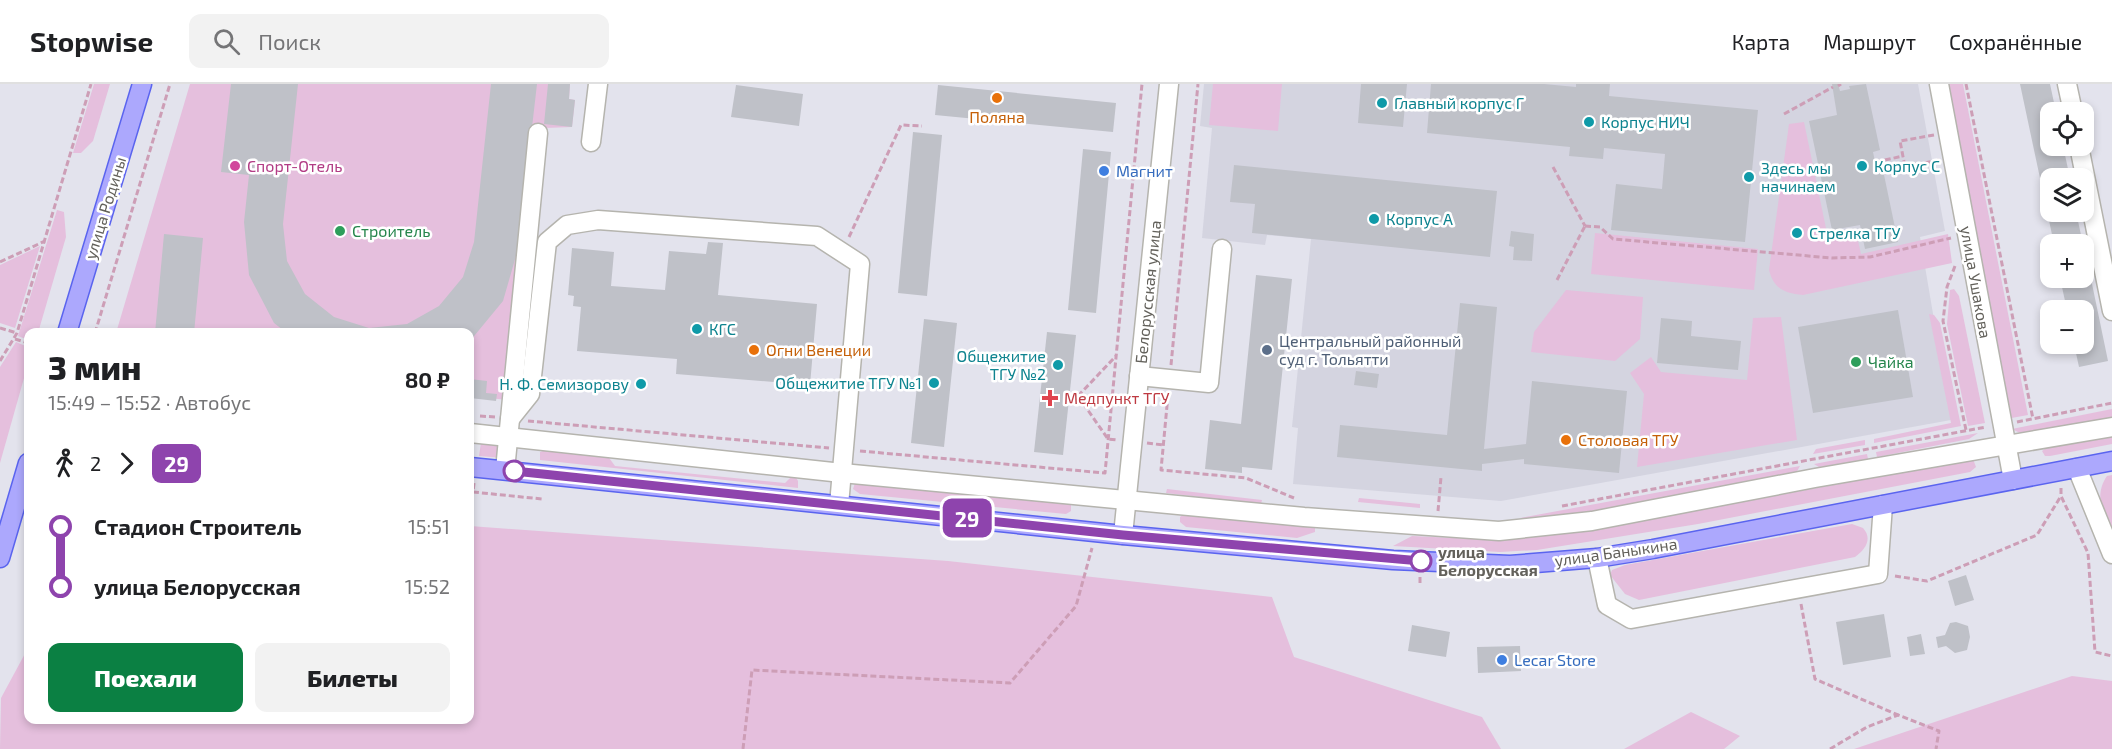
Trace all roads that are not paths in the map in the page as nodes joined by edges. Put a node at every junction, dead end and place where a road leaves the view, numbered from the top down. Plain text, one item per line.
1 (142, 84) edge
2 (598, 84) edge
3 (1169, 84) edge
4 (1939, 84) edge
5 (2067, 84) edge
6 (2071, 102) edge
7 (538, 133) dead end
8 (591, 142) dead end
9 (2081, 156) edge
10 (1222, 249) dead end
11 (2112, 311) edge
12 (69, 328) edge
13 (1139, 376) junction
14 (510, 419) junction
15 (2112, 427) edge
16 (474, 433) edge
17 (508, 437) junction
18 (2006, 447) junction
19 (2112, 461) edge
20 (474, 467) edge
21 (2068, 469) junction
22 (505, 470) junction
23 (842, 473) junction
24 (24, 477) edge
25 (2013, 480) junction
26 (1127, 498) junction
27 (838, 504) junction
28 (1883, 505) junction
29 (1123, 535) junction
30 (2112, 554) edge
31 (0, 558) edge
32 (1597, 558) junction

1 - 12 main road, улица Родины
2 - 8 street
3 - 13 street, Белорусская улица
4 - 18 street, улица Ушакова
5 - 6 street
7 - 14 street
9 - 11 street
10 - 13 street
13 - 26 street, Белорусская улица
14 - 17 street
14 - 23 street
15 - 18 street
16 - 17 street
17 - 22 street
17 - 23 street
18 - 25 street, улица Ушакова
18 - 26 street
19 - 21 main road, улица Баныкина
20 - 22 main road, улица Баныкина
21 - 25 main road, улица Баныкина
21 - 30 street
22 - 27 main road, улица Баныкина
23 - 26 street
23 - 27 street
24 - 31 main road
25 - 28 main road, улица Баныкина
26 - 29 street, Белорусская улица
27 - 29 main road, улица Баныкина
28 - 32 main road, улица Баныкина
28 - 32 street
29 - 32 main road, улица Баныкина

